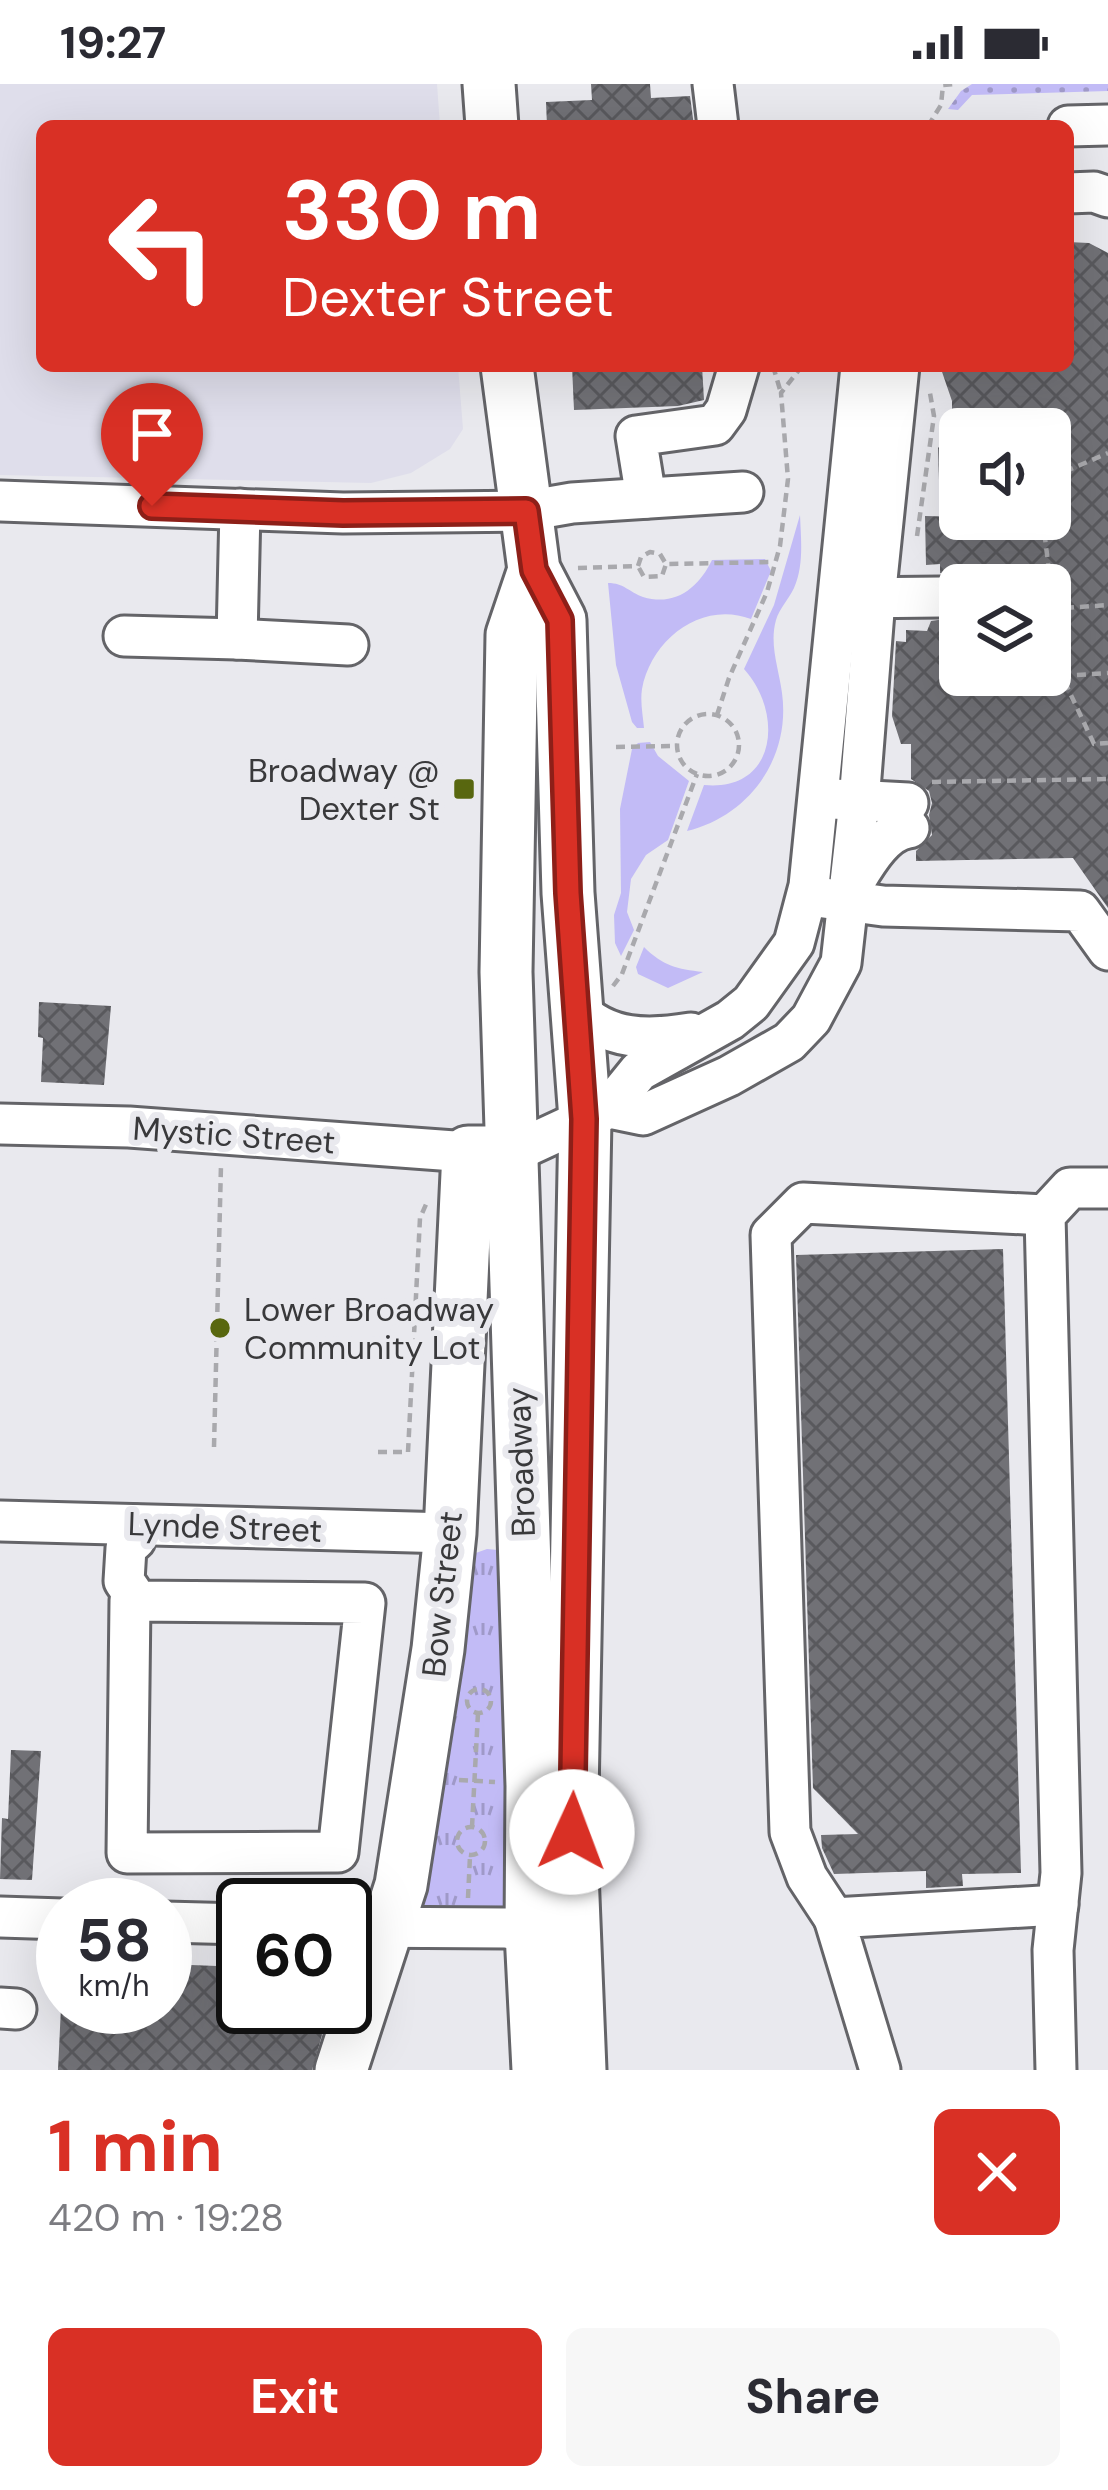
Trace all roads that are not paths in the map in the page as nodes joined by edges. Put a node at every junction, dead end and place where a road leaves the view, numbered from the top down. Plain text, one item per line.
1 (489, 84) edge
2 (713, 84) edge
3 (492, 120) edge
4 (717, 120) edge
5 (1108, 125) edge
6 (1074, 126) edge
7 (1074, 194) edge
8 (1108, 197) edge
9 (508, 372) edge
10 (738, 372) edge
11 (861, 372) edge
12 (898, 372) edge
13 (743, 492) dead end
14 (646, 498) junction
15 (0, 501) edge
16 (240, 509) junction
17 (526, 511) junction
18 (534, 570) junction
19 (939, 597) edge
20 (855, 598) junction
21 (124, 636) dead end
22 (237, 639) junction
23 (348, 645) dead end
24 (816, 797) junction
25 (860, 802) junction
26 (807, 895) junction
27 (848, 896) junction
28 (1108, 950) edge
29 (592, 1000) junction
30 (708, 1030) junction
31 (597, 1114) junction
32 (0, 1124) edge
33 (491, 1152) junction
34 (1108, 1188) edge
35 (1045, 1215) junction
36 (0, 1521) edge
37 (135, 1532) junction
38 (450, 1533) junction
39 (131, 1596) junction
40 (1058, 1905) junction
41 (0, 1917) edge
42 (36, 1918) edge
43 (834, 1918) junction
44 (372, 1922) edge
45 (372, 1928) edge
46 (530, 1932) junction
47 (348, 2034) edge
48 (341, 2070) edge
49 (538, 2070) edge
50 (580, 2070) edge
51 (880, 2070) edge
52 (1057, 2070) edge

1 - 3 main road
2 - 4 street
5 - 6 street
7 - 8 street
9 - 17 main road, Broadway
10 - 14 street
11 - 20 street
12 - 20 street
13 - 14 street
14 - 17 street
15 - 16 street
16 - 17 street
16 - 22 street
17 - 18 main road, Broadway
18 - 29 main road, Broadway
18 - 33 main road, Broadway
19 - 20 street
20 - 24 street
20 - 25 street
21 - 22 street
22 - 23 street
24 - 25 street
24 - 26 street
25 - 27 street
25 - 27 street
26 - 27 street
26 - 30 street
27 - 28 street
27 - 31 street
29 - 30 street
29 - 31 main road, Broadway
30 - 31 street
31 - 33 street
31 - 50 main road, Broadway
32 - 33 street, Mystic Street
33 - 38 main road, Bow Street
33 - 46 main road, Broadway
34 - 35 street
35 - 40 street
35 - 43 street
36 - 37 street, Lynde Street
37 - 38 street, Lynde Street
37 - 39 street
38 - 44 main road, Bow Street
39 - 39 street
40 - 43 street
40 - 52 street
41 - 42 street
43 - 51 street
45 - 46 street
46 - 49 main road, Broadway
47 - 48 main road, Bow Street

